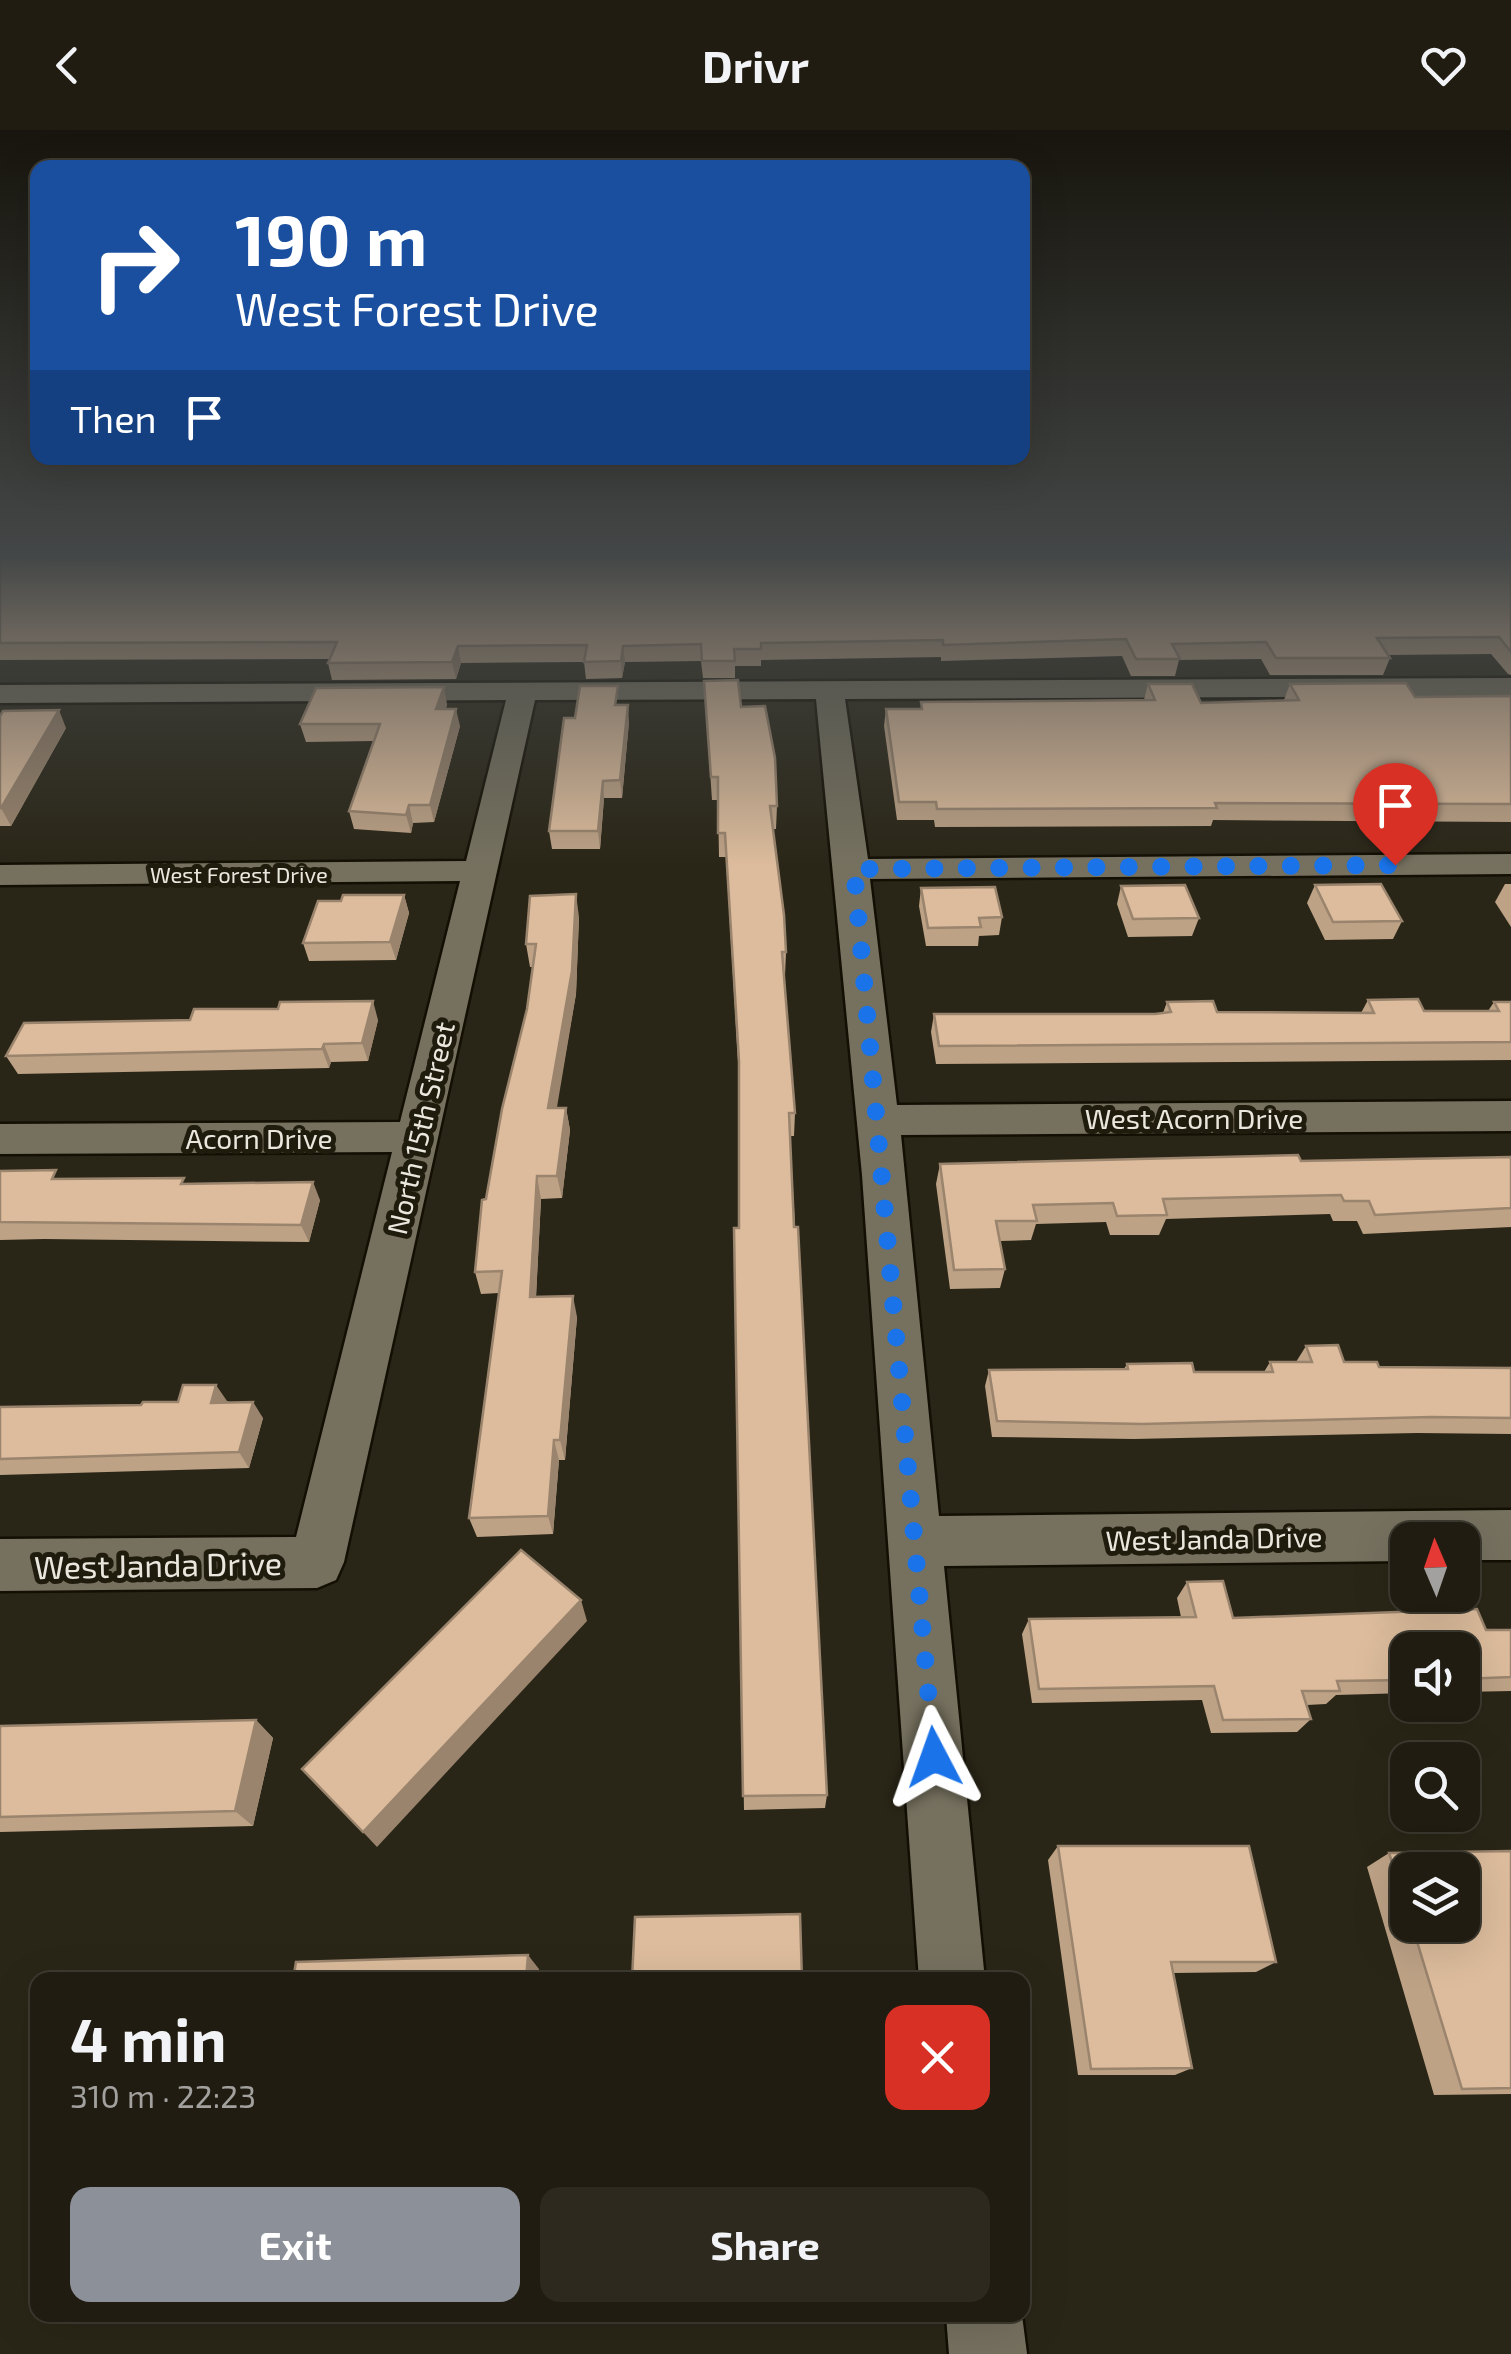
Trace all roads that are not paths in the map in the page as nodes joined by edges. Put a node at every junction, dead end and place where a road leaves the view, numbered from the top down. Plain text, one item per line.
1 (1511, 688) edge
2 (830, 692) junction
3 (522, 693) junction
4 (0, 694) edge
5 (1511, 864) edge
6 (854, 869) junction
7 (479, 871) junction
8 (0, 875) edge
9 (1511, 1116) edge
10 (877, 1120) junction
11 (419, 1137) junction
12 (0, 1139) edge
13 (1511, 1535) edge
14 (918, 1541) junction
15 (316, 1562) joint
16 (0, 1565) edge
17 (951, 1972) edge
18 (985, 2322) edge
19 (988, 2354) edge

1 - 2 street
2 - 3 street
2 - 6 street
3 - 4 street
3 - 7 street, North 15th Street
5 - 6 street
6 - 10 street
7 - 8 street, West Forest Drive
7 - 11 street, North 15th Street
9 - 10 street, West Acorn Drive
10 - 14 street
11 - 12 street, Acorn Drive
11 - 15 street, North 15th Street
13 - 14 street, West Janda Drive
14 - 17 street
15 - 16 street, West Janda Drive
18 - 19 street

